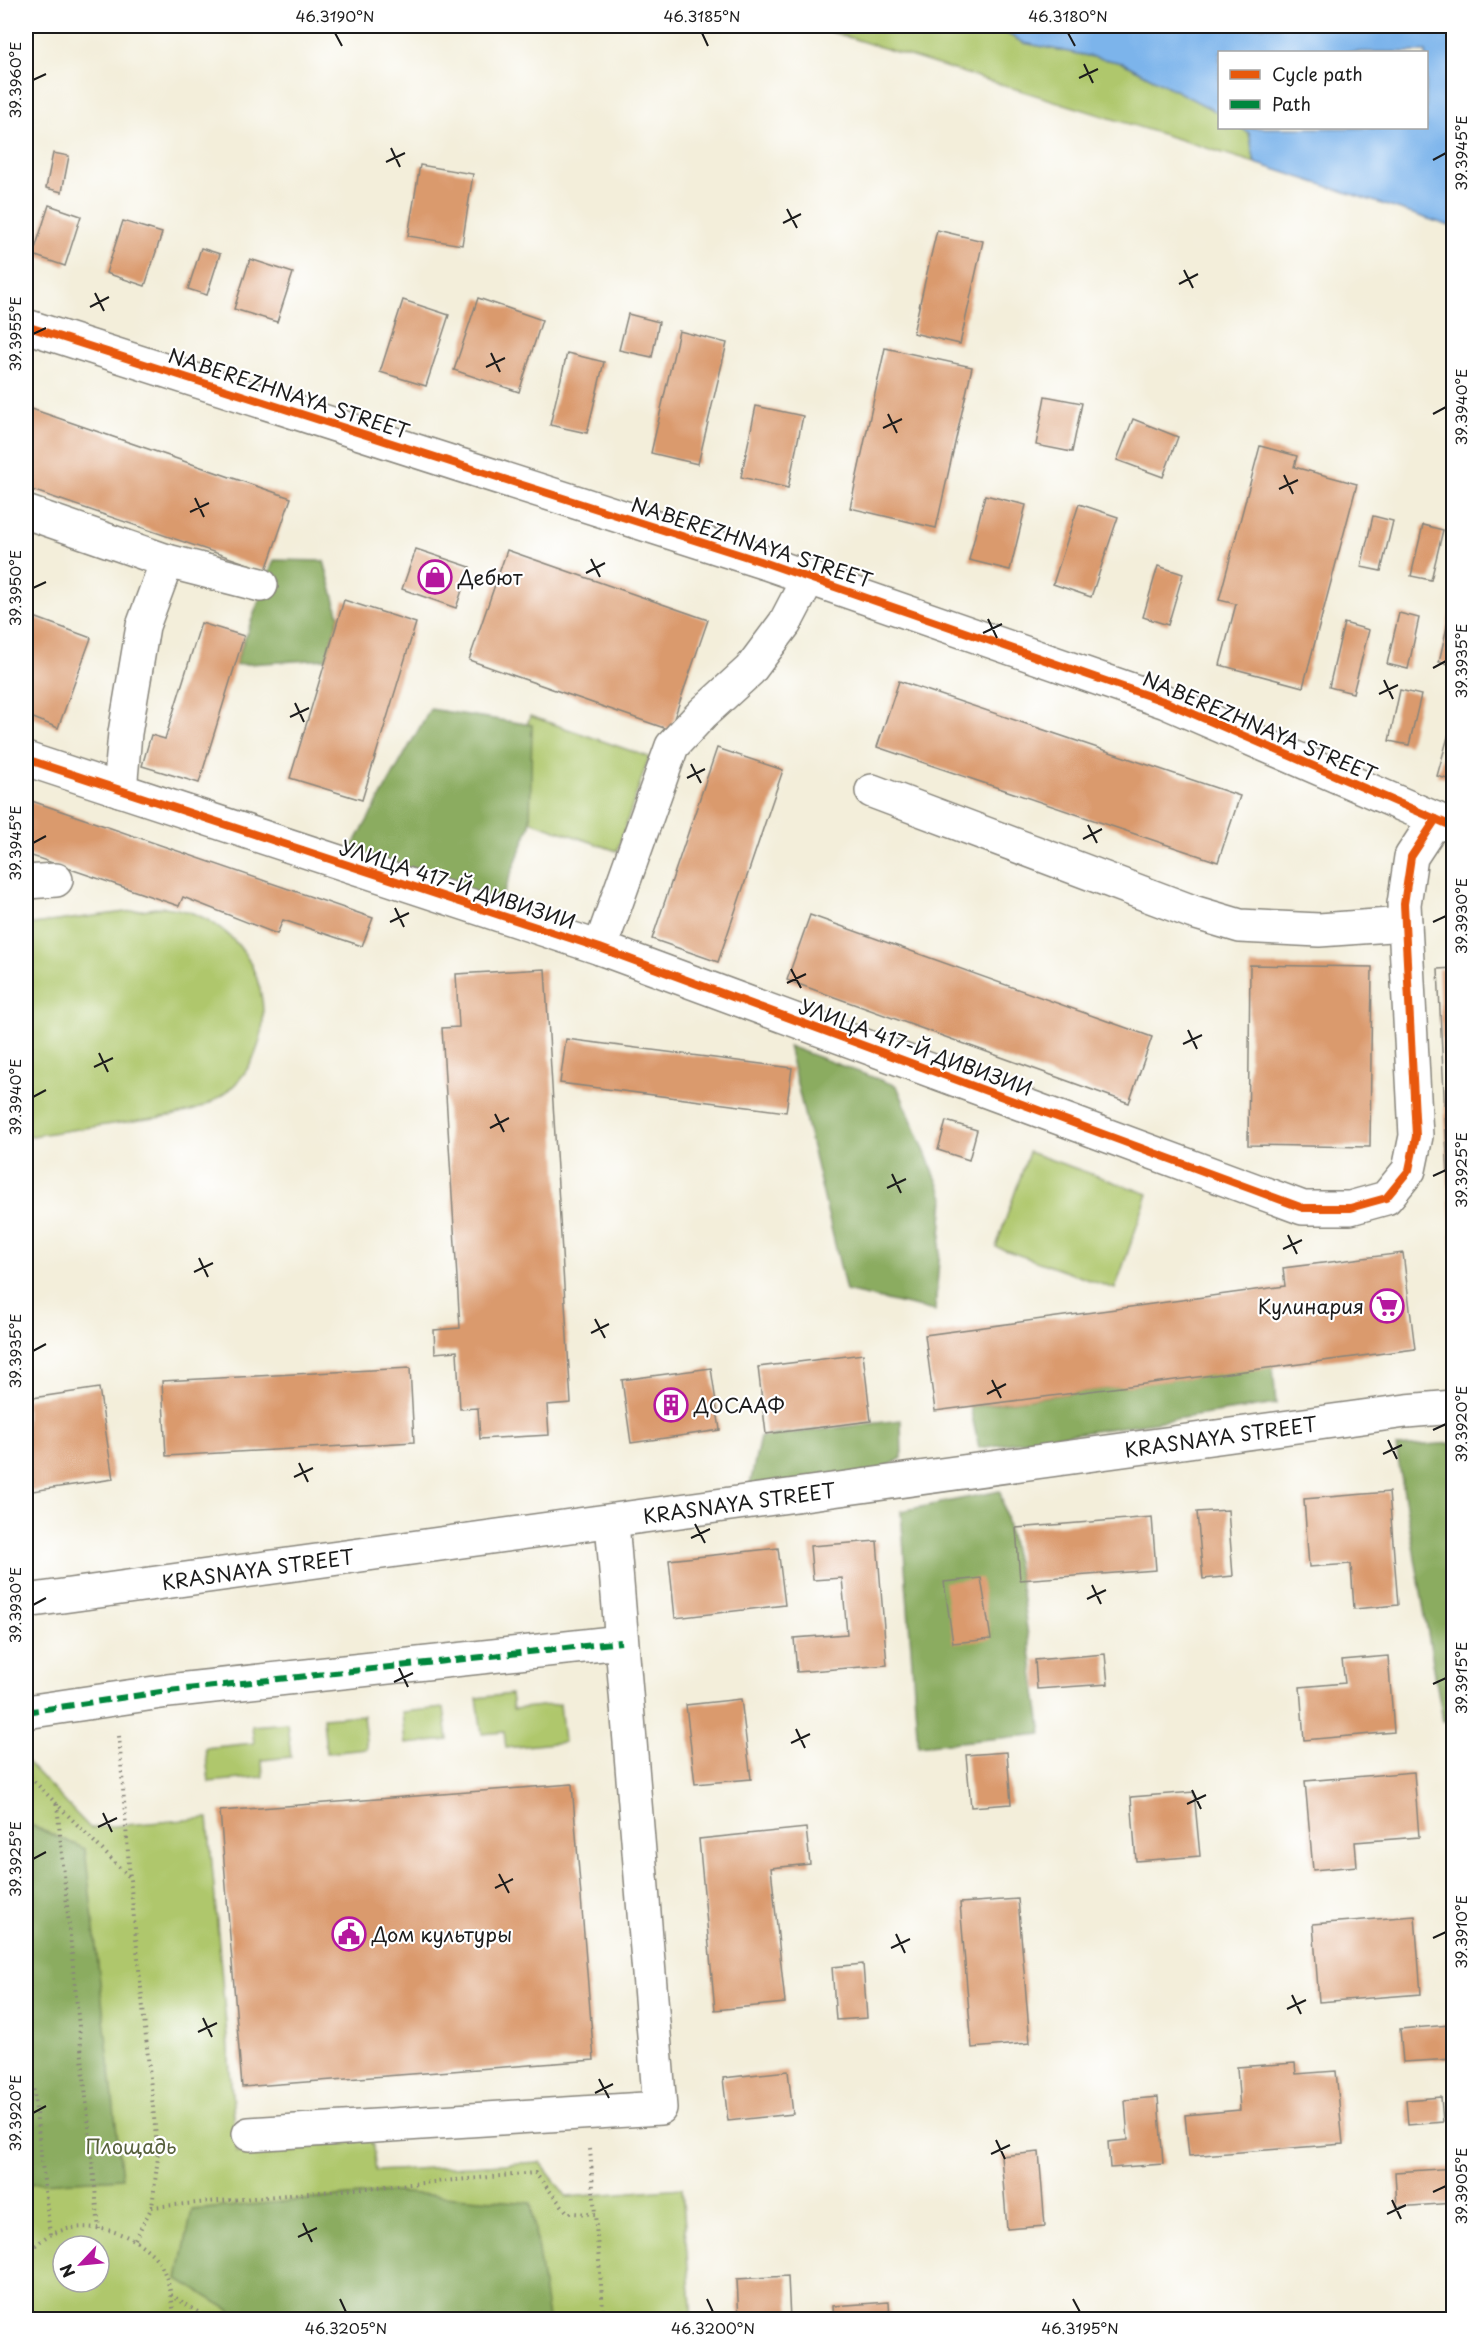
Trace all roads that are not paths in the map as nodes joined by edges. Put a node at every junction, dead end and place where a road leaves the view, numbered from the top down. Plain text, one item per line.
1 (26, 326) edge
2 (26, 512) edge
3 (167, 561) junction
4 (809, 577) junction
5 (261, 585) dead end
6 (26, 759) edge
7 (120, 790) junction
8 (872, 791) dead end
9 (1445, 823) edge
10 (1405, 924) junction
11 (600, 948) junction
12 (1454, 1407) edge
13 (612, 1522) junction
14 (26, 1601) edge
15 (621, 1642) junction
16 (26, 1712) edge
17 (249, 2134) dead end

1 - 4 street, NABEREZHNAYA STREET
2 - 3 street
3 - 5 street
3 - 7 street
4 - 9 street, NABEREZHNAYA STREET
4 - 11 street
6 - 7 street, УЛИЦА 417-Й ДИВИЗИИ
7 - 11 street, УЛИЦА 417-Й ДИВИЗИИ
8 - 10 street
9 - 10 street, УЛИЦА 417-Й ДИВИЗИИ
10 - 11 street, УЛИЦА 417-Й ДИВИЗИИ
12 - 13 street, KRASNAYA STREET
13 - 14 street, KRASNAYA STREET
13 - 15 street
15 - 16 street
15 - 17 street

